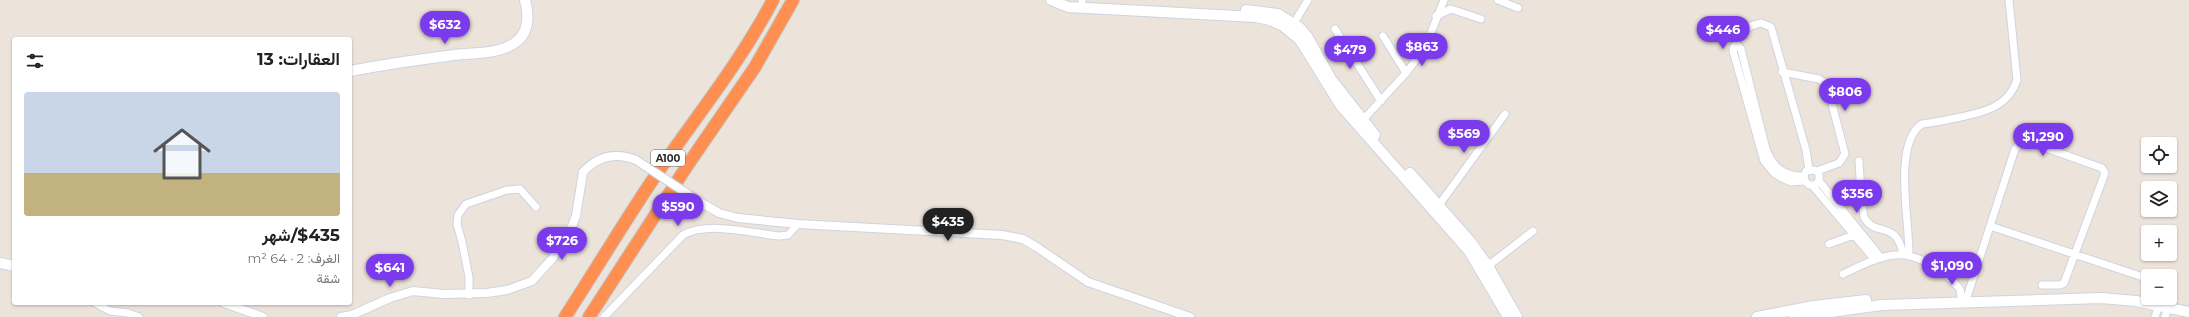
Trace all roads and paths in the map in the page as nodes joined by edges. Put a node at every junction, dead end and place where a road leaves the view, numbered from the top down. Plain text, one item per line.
1 (525, 0) edge
2 (772, 0) edge
3 (793, 0) edge
4 (1050, 0) edge
5 (1068, 0) edge
6 (1308, 0) edge
7 (1444, 0) edge
8 (1498, 0) edge
9 (2009, 0) edge
10 (1082, 1) edge
11 (1518, 8) dead end
12 (1436, 16) junction
13 (1481, 19) dead end
14 (1294, 23) junction
15 (1336, 29) dead end
16 (1383, 36) dead end
17 (352, 71) edge
18 (1782, 72) junction
19 (1406, 73) junction
20 (1381, 101) junction
21 (1505, 114) dead end
22 (1361, 123) junction
23 (1859, 162) dead end
24 (1809, 170) junction
25 (1817, 171) junction
26 (1804, 179) junction
27 (1819, 181) junction
28 (1812, 185) junction
29 (1439, 205) junction
30 (536, 207) dead end
31 (1841, 214) junction
32 (798, 224) junction
33 (1990, 226) junction
34 (1534, 231) dead end
35 (1854, 235) junction
36 (1829, 244) dead end
37 (2075, 254) junction
38 (1906, 255) junction
39 (1878, 259) junction
40 (1, 265) edge
41 (12, 266) edge
42 (1488, 266) junction
43 (1843, 274) dead end
44 (2141, 276) edge
45 (2042, 285) dead end
46 (469, 295) junction
47 (2141, 296) edge
48 (1964, 297) junction
49 (99, 305) edge
50 (230, 305) edge
51 (2189, 306) edge
52 (2162, 307) edge
53 (2189, 312) edge
54 (139, 317) edge
55 (263, 317) edge
56 (341, 317) edge
57 (565, 317) edge
58 (589, 317) edge
59 (604, 317) edge
60 (1190, 317) edge
61 (1508, 317) edge
62 (1518, 317) edge
63 (1757, 317) edge
64 (1794, 317) edge
65 (2155, 317) edge

1 - 17 main road
2 - 57 highway, A100
3 - 58 highway, A100
4 - 22 main road
5 - 10 main road
6 - 14 street
7 - 12 street
8 - 11 street
9 - 38 street
10 - 14 main road
12 - 13 street
12 - 19 street
14 - 22 main road
15 - 20 street
16 - 19 street
18 - 24 street
18 - 25 street
18 - 26 street
19 - 20 street
20 - 22 street
21 - 29 street
22 - 29 main road
22 - 61 main road
23 - 38 street
24 - 25 street
24 - 26 street
25 - 27 street
26 - 28 street
27 - 28 street
27 - 31 street
28 - 31 street
29 - 42 main road
30 - 46 street
31 - 35 street
31 - 39 street
32 - 46 street, bridge
32 - 59 street
32 - 60 street
33 - 37 street
33 - 37 street
33 - 48 street
34 - 42 street
35 - 36 street
35 - 39 street
37 - 44 street
37 - 45 street
38 - 39 street
38 - 48 street
39 - 43 street
40 - 41 main road
42 - 62 main road
46 - 56 street
47 - 48 main road
48 - 63 main road
49 - 54 street
50 - 55 street
51 - 52 main road
52 - 53 main road
52 - 64 main road
52 - 65 street

